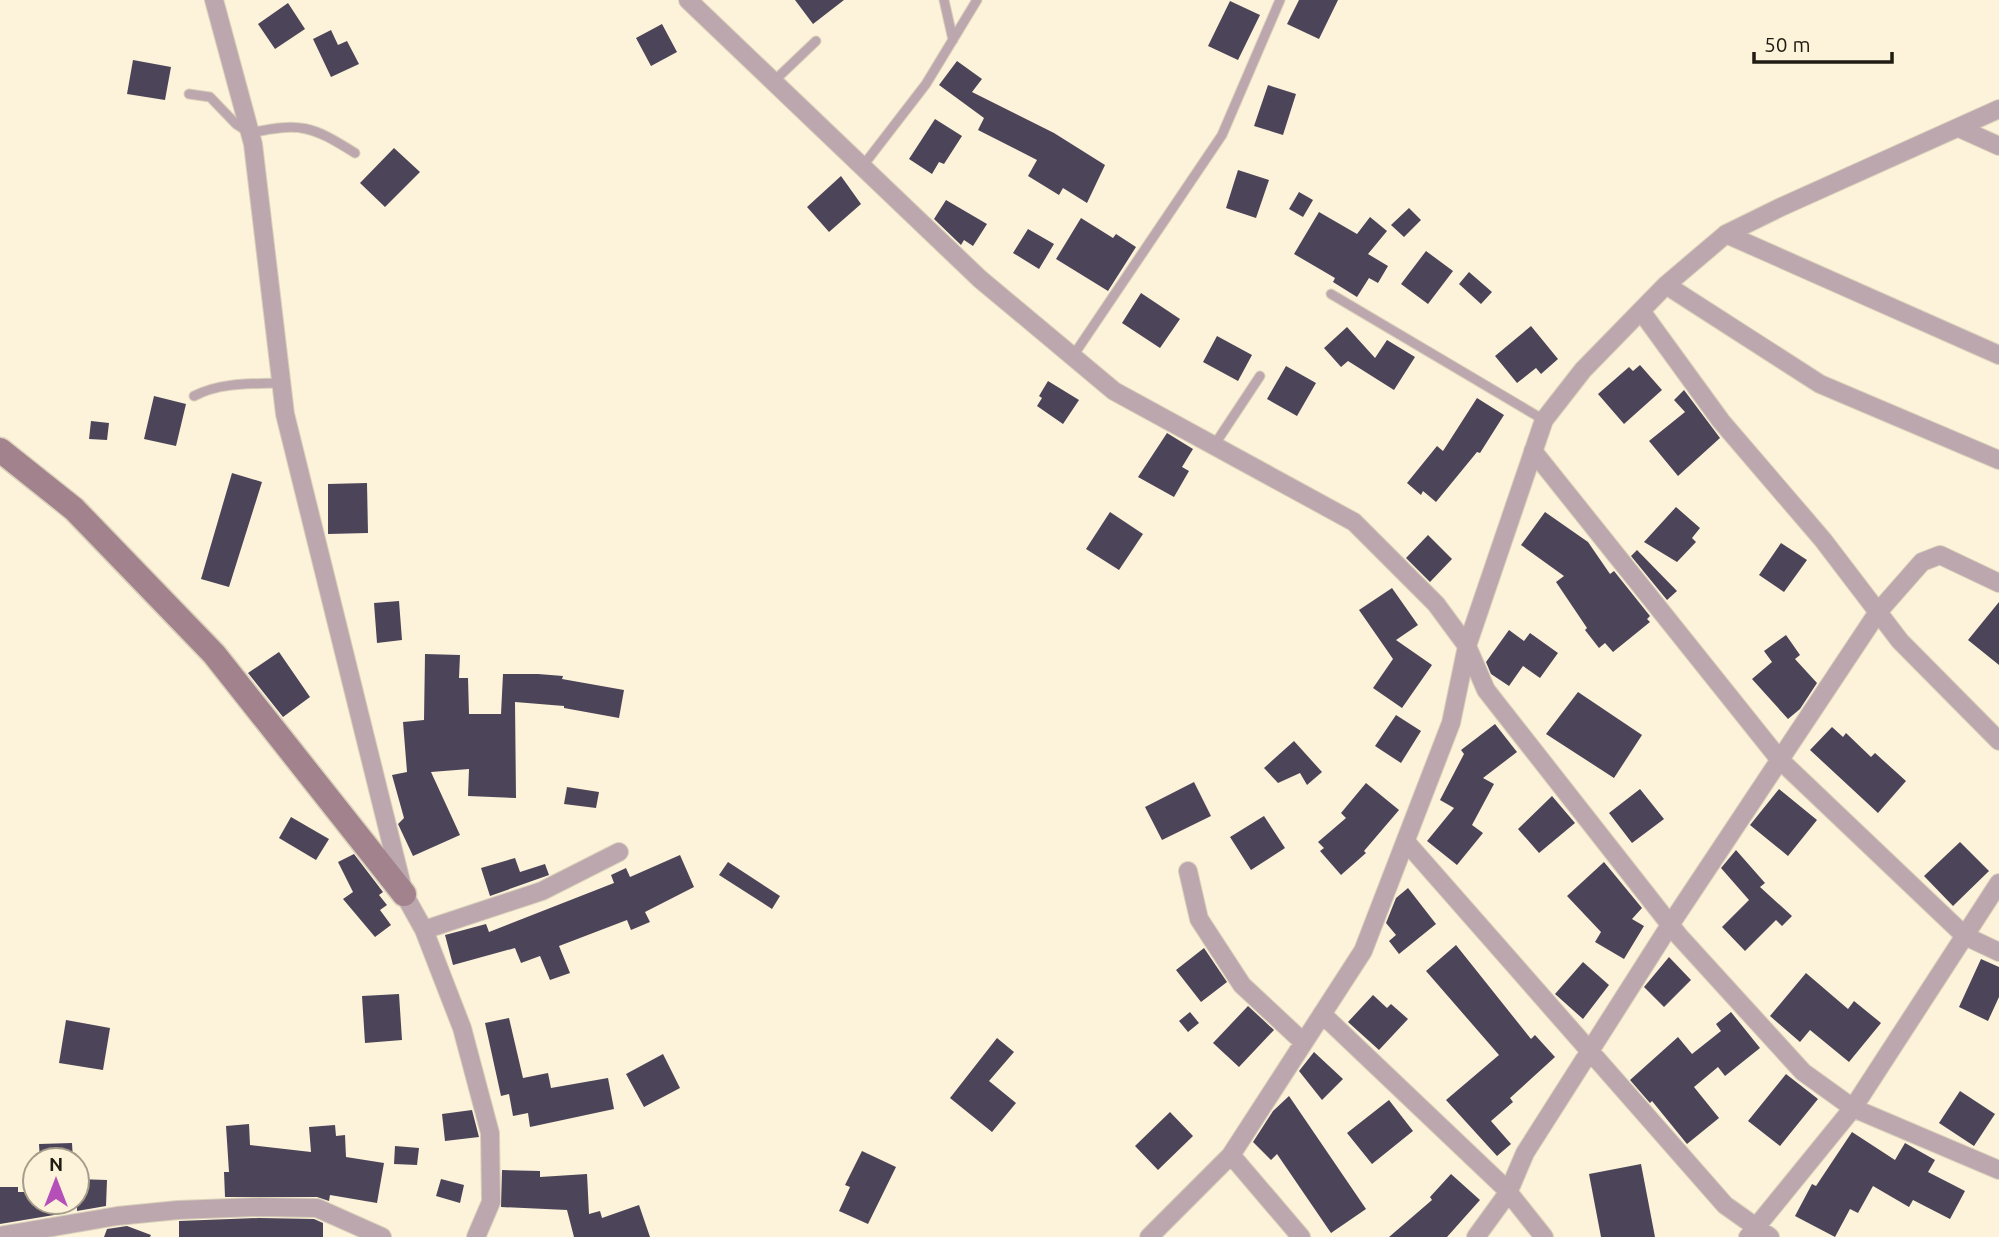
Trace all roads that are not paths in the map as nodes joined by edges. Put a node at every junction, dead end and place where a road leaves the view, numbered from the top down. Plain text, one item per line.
1 (214, 0) edge
2 (688, 0) edge
3 (944, 0) edge
4 (977, 0) edge
5 (1280, 0) edge
6 (953, 40) junction
7 (816, 41) dead end
8 (774, 81) junction
9 (189, 94) dead end
10 (1999, 109) edge
11 (1959, 128) junction
12 (250, 133) junction
13 (1999, 146) edge
14 (355, 153) dead end
15 (863, 167) junction
16 (1726, 234) junction
17 (1666, 285) junction
18 (1331, 294) dead end
19 (1641, 311) junction
20 (1999, 355) edge
21 (1073, 356) junction
22 (1260, 376) dead end
23 (282, 383) junction
24 (194, 396) dead end
25 (1544, 419) junction
26 (1215, 443) junction
27 (0, 450) edge
28 (1534, 451) junction
29 (1999, 460) edge
30 (1999, 583) edge
31 (1878, 611) junction
32 (1466, 646) junction
33 (1999, 741) edge
34 (1780, 760) junction
35 (1407, 843) junction
36 (619, 852) dead end
37 (1188, 871) dead end
38 (1999, 883) edge
39 (404, 894) junction
40 (1670, 925) junction
41 (424, 930) junction
42 (1965, 936) junction
43 (1999, 952) edge
44 (1322, 1014) junction
45 (1303, 1042) junction
46 (1590, 1051) junction
47 (1853, 1108) junction
48 (1231, 1155) junction
49 (1999, 1170) edge
50 (1508, 1193) junction
51 (85, 1223) junction
52 (1751, 1232) edge
53 (0, 1236) edge
54 (97, 1237) edge
55 (382, 1237) edge
56 (476, 1237) edge
57 (1149, 1237) edge
58 (1301, 1237) edge
59 (1476, 1237) edge
60 (1544, 1237) edge
61 (1770, 1237) edge

1 - 12 street
2 - 8 street
3 - 6 lane
4 - 6 lane
5 - 21 lane
6 - 15 lane
7 - 8 lane
8 - 15 street
9 - 12 lane
10 - 11 street
11 - 13 street
11 - 16 street
12 - 14 lane
12 - 23 street
15 - 21 street
16 - 17 street
16 - 20 street
17 - 19 street
17 - 29 street
18 - 25 lane
19 - 25 street
19 - 31 street
21 - 26 street
22 - 26 lane
23 - 24 lane
23 - 39 street
25 - 28 street
26 - 32 street
27 - 39 street
28 - 32 street
28 - 34 street
30 - 31 street
31 - 33 street
31 - 34 street
32 - 35 street
32 - 40 street
34 - 40 street
34 - 42 street
35 - 44 street
35 - 46 street
36 - 41 street
37 - 45 street
38 - 42 street
39 - 41 street
40 - 46 street
40 - 47 street
41 - 56 street
42 - 43 street
42 - 47 street
44 - 45 street
44 - 50 street
45 - 48 street
46 - 50 street
46 - 52 street
47 - 49 street
47 - 52 street
48 - 57 street
48 - 58 street
50 - 59 street
50 - 60 street
51 - 53 street
51 - 54 street
51 - 55 street
52 - 61 street

